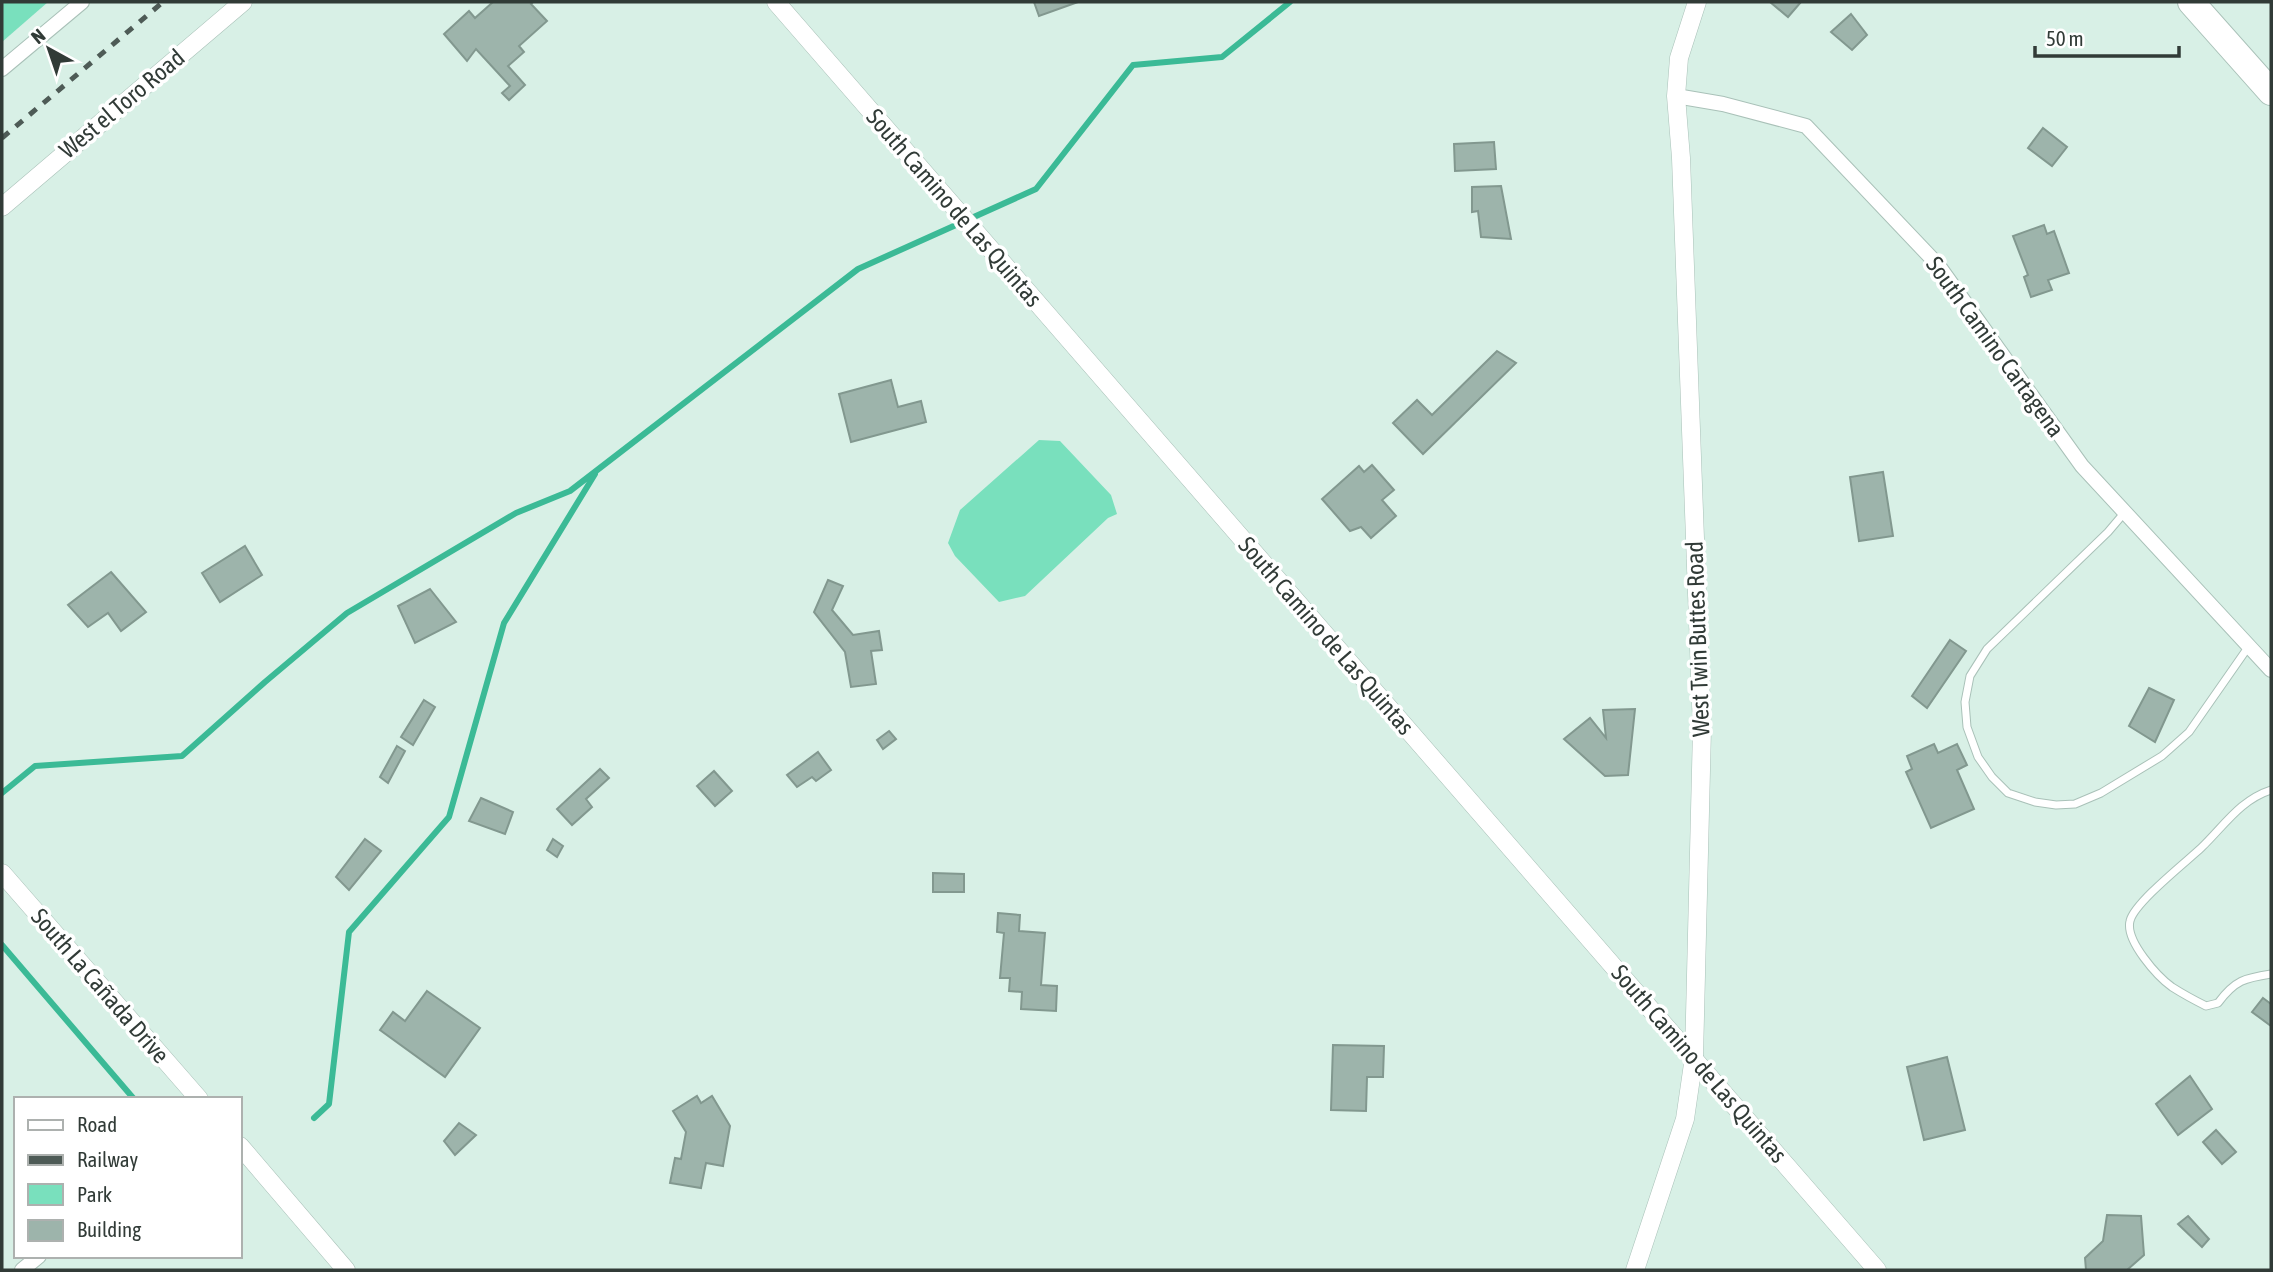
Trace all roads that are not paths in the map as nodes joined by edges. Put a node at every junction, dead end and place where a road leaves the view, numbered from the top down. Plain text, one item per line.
1 (82, 2) edge
2 (243, 2) edge
3 (776, 2) edge
4 (1696, 2) edge
5 (2192, 2) edge
6 (2, 69) edge
7 (2271, 92) edge
8 (1675, 96) junction
9 (2, 207) edge
10 (2125, 512) junction
11 (2249, 646) junction
12 (2271, 670) edge
13 (2271, 790) edge
14 (2, 873) edge
15 (2271, 974) edge
16 (1694, 1057) junction
17 (197, 1097) edge
18 (242, 1148) edge
19 (37, 1258) edge
20 (338, 1268) edge
21 (22, 1270) edge
22 (1635, 1270) edge
23 (1877, 1270) edge

1 - 6 street
2 - 9 street, West el Toro Road
3 - 16 street, South Camino de Las Quintas
4 - 8 street, West Twin Buttes Road
5 - 7 highway
8 - 10 street, South Camino Cartagena
8 - 16 street, West Twin Buttes Road
10 - 11 street, South Camino Cartagena
10 - 11 lane
11 - 12 street, South Camino Cartagena
13 - 15 lane
14 - 17 street, South La Cañada Drive
16 - 22 street, West Twin Buttes Road
16 - 23 street, South Camino de Las Quintas
18 - 20 street
19 - 21 street

